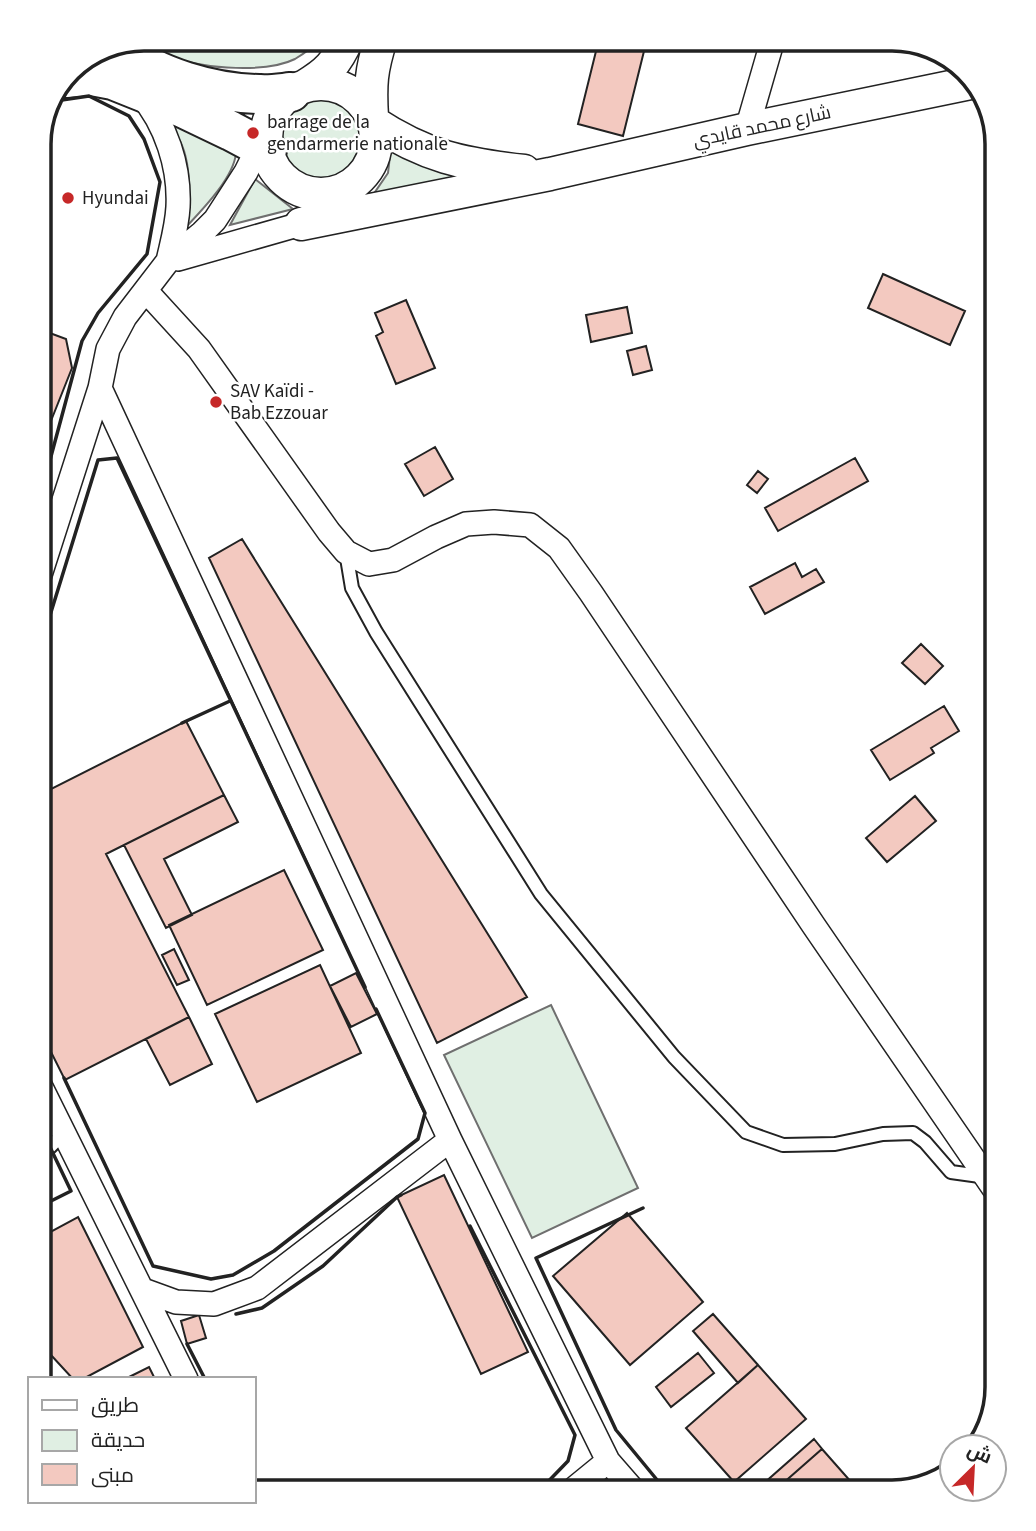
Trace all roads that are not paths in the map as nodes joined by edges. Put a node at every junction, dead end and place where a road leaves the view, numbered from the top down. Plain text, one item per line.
1 (341, 51) edge
2 (377, 51) edge
3 (769, 51) edge
4 (128, 53) edge
5 (80, 77) edge
6 (963, 84) edge
7 (136, 89) junction
8 (298, 89) junction
9 (373, 120) junction
10 (747, 129) junction
11 (264, 142) junction
12 (550, 174) junction
13 (347, 190) junction
14 (400, 205) junction
15 (301, 224) junction
16 (168, 261) junction
17 (146, 291) junction
18 (100, 388) junction
19 (51, 541) edge
20 (346, 552) junction
21 (51, 1110) edge
22 (63, 1134) junction
23 (450, 1140) junction
24 (51, 1146) edge
25 (985, 1175) edge
26 (985, 1183) edge
27 (143, 1290) junction
28 (185, 1377) edge
29 (608, 1461) junction
30 (585, 1480) edge
31 (625, 1480) edge

1 - 8 main road
2 - 9 main road
3 - 10 street
4 - 8 highway
5 - 7 highway
6 - 10 main road, شارع محمد قايدي
7 - 11 highway
7 - 16 street
8 - 9 main road
8 - 11 main road
9 - 12 main road
9 - 13 main road
10 - 12 main road, شارع محمد قايدي
11 - 13 main road
11 - 16 street
12 - 14 main road, شارع محمد قايدي
13 - 14 main road
13 - 15 street
14 - 15 main road, شارع محمد قايدي
15 - 16 street
16 - 17 street
17 - 18 street
17 - 20 street
18 - 19 street
18 - 23 street
20 - 25 street
20 - 26 lane
21 - 22 street
22 - 24 lane
22 - 27 street
23 - 27 street
23 - 29 street
27 - 28 street
29 - 30 street
29 - 31 street

